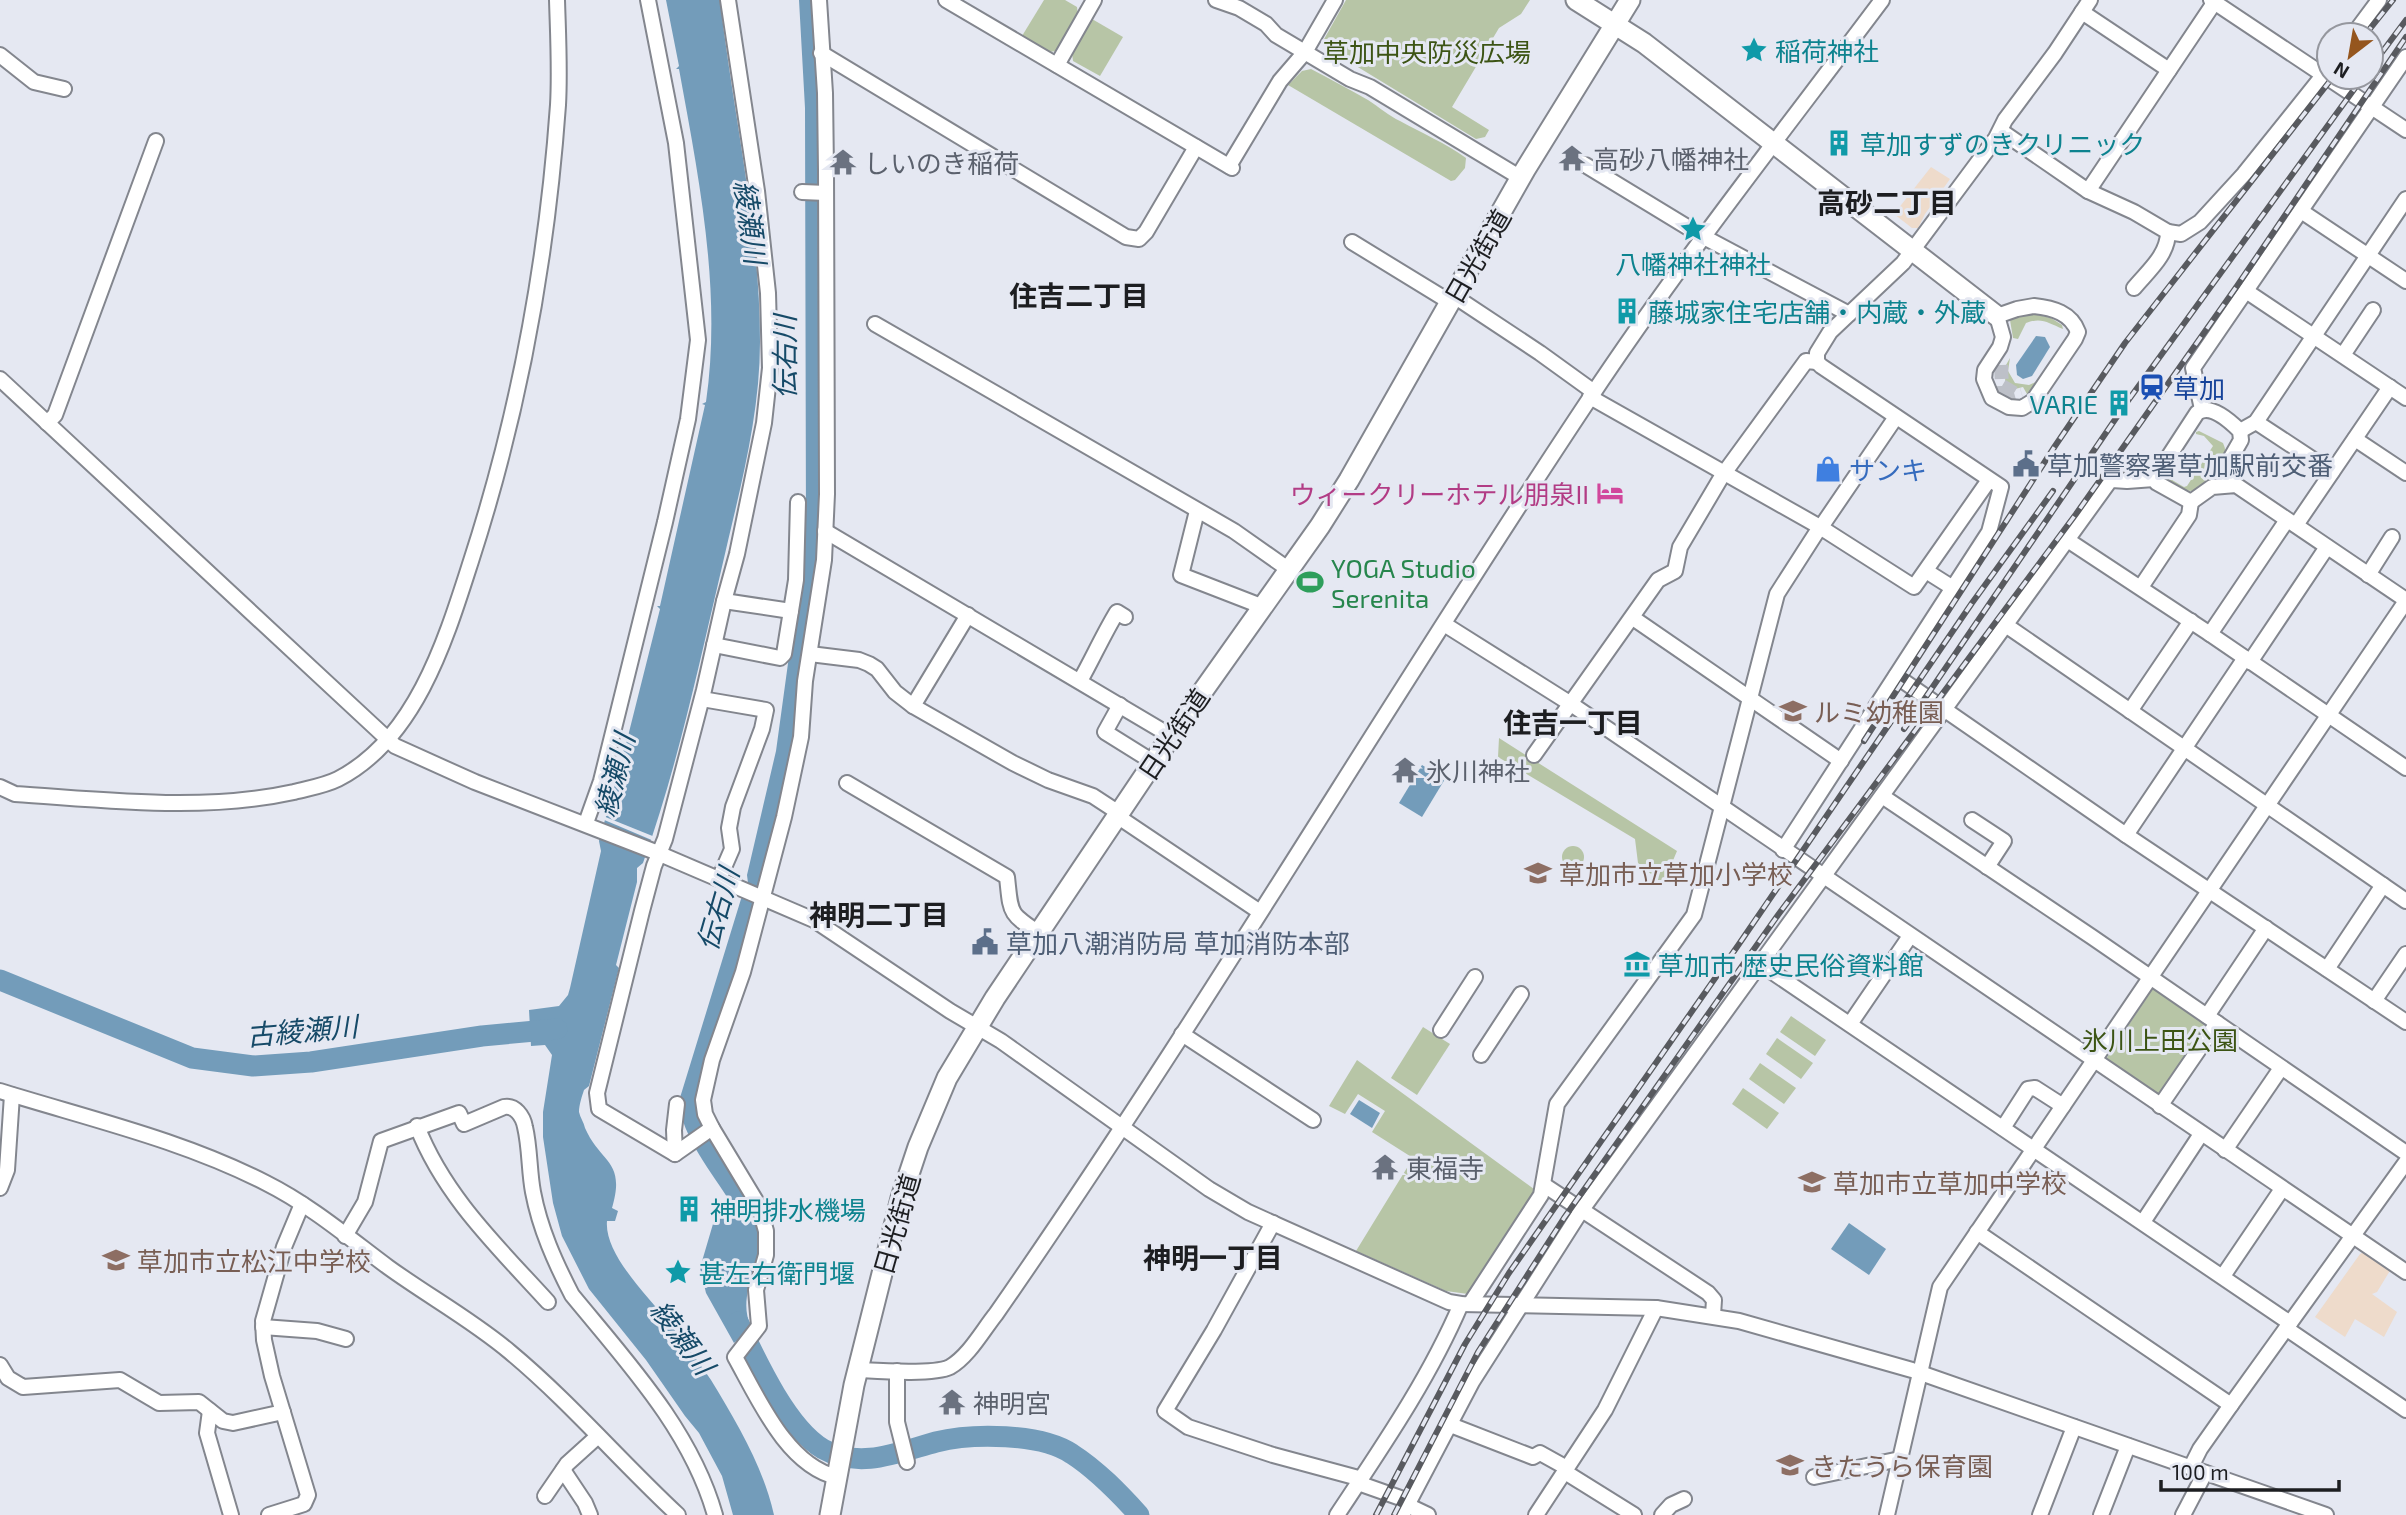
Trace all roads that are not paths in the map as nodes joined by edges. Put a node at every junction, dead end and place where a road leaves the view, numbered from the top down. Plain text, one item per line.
1 (557, 0) edge
2 (648, 0) edge
3 (728, 0) edge
4 (818, 0) edge
5 (946, 0) edge
6 (1094, 0) edge
7 (1216, 0) edge
8 (1335, 0) edge
9 (1576, 0) edge
10 (1630, 0) edge
11 (1882, 0) edge
12 (2379, 0) edge
13 (2214, 1) edge
14 (2086, 6) edge
15 (2363, 21) edge
16 (1615, 23) junction
17 (1305, 52) junction
18 (821, 53) junction
19 (0, 55) edge
20 (2406, 57) edge
21 (2315, 64) edge
22 (1056, 65) junction
23 (2169, 70) junction
24 (2315, 87) edge
25 (64, 89) dead end
26 (2351, 91) edge
27 (2372, 107) junction
28 (2406, 130) edge
29 (2001, 131) junction
30 (156, 141) dead end
31 (1773, 143) junction
32 (1196, 147) junction
33 (1581, 163) dead end
34 (1521, 178) junction
35 (2088, 191) junction
36 (802, 192) dead end
37 (826, 193) junction
38 (2406, 199) edge
39 (2301, 211) junction
40 (2168, 232) junction
41 (1702, 236) junction
42 (1352, 242) dead end
43 (1914, 251) junction
44 (2367, 254) junction
45 (2406, 281) edge
46 (2134, 288) dead end
47 (2246, 291) junction
48 (1452, 299) junction
49 (2373, 310) dead end
50 (1849, 314) junction
51 (1997, 316) junction
52 (876, 324) dead end
53 (2312, 335) junction
54 (2003, 337) junction
55 (2343, 355) junction
56 (1817, 362) junction
57 (2001, 365) tunnel mouth
58 (0, 379) edge
59 (2390, 387) junction
60 (1592, 395) junction
61 (2406, 398) edge
62 (2202, 409) junction
63 (1896, 417) junction
64 (2256, 422) junction
65 (47, 423) junction
66 (2240, 431) junction
67 (2355, 439) junction
68 (2229, 461) junction
69 (2332, 472) junction
70 (1726, 473) junction
71 (2406, 473) edge
72 (2154, 479) junction
73 (1989, 480) junction
74 (2236, 485) junction
75 (2212, 487) junction
76 (798, 502) dead end
77 (2191, 502) junction
78 (1198, 511) junction
79 (2292, 523) junction
80 (1820, 527) junction
81 (825, 531) junction
82 (2392, 537) dead end
83 (2069, 541) junction
84 (2327, 547) junction
85 (1288, 569) junction
86 (1926, 571) junction
87 (2368, 575) junction
88 (2141, 587) junction
89 (1953, 588) junction
90 (724, 601) junction
91 (2406, 601) edge
92 (1261, 606) junction
93 (791, 611) junction
94 (968, 615) junction
95 (1125, 617) dead end
96 (1633, 618) junction
97 (2191, 621) junction
98 (1444, 624) junction
99 (2007, 626) junction
100 (2210, 634) junction
101 (714, 645) junction
102 (786, 655) junction
103 (808, 658) junction
104 (2248, 660) junction
105 (1896, 676) junction
106 (1080, 681) junction
107 (702, 698) junction
108 (1749, 698) junction
109 (1571, 704) junction
110 (1120, 705) junction
111 (913, 706) junction
112 (1944, 711) junction
113 (2130, 711) junction
114 (2328, 715) junction
115 (1171, 736) junction
116 (387, 741) junction
117 (2184, 748) junction
118 (1534, 755) dead end
119 (1841, 761) junction
120 (1153, 762) junction
121 (2404, 763) edge
122 (847, 783) dead end
123 (0, 787) edge
124 (1882, 796) junction
125 (2266, 806) junction
126 (1721, 807) junction
127 (1118, 814) junction
128 (1972, 820) dead end
129 (591, 825) junction
130 (2126, 835) junction
131 (1783, 850) junction
132 (656, 852) junction
133 (1987, 867) junction
134 (1822, 876) junction
135 (719, 879) junction
136 (2383, 885) junction
137 (2209, 890) junction
138 (762, 897) junction
139 (2406, 901) edge
140 (1260, 912) junction
141 (2266, 928) junction
142 (1039, 933) junction
143 (1910, 936) junction
144 (2406, 954) edge
145 (1759, 963) junction
146 (2328, 970) junction
147 (1475, 977) dead end
148 (2151, 978) junction
149 (1521, 994) dead end
150 (2374, 1001) junction
151 (2212, 1020) junction
152 (2406, 1022) edge
153 (1850, 1024) junction
154 (977, 1027) junction
155 (1441, 1030) dead end
156 (1182, 1034) junction
157 (1481, 1055) dead end
158 (2094, 1060) junction
159 (2281, 1068) junction
160 (6, 1093) edge
161 (677, 1104) dead end
162 (2063, 1106) junction
163 (2160, 1106) junction
164 (1313, 1120) dead end
165 (417, 1126) junction
166 (1122, 1126) junction
167 (712, 1128) junction
168 (2003, 1128) junction
169 (2201, 1134) junction
170 (2034, 1149) junction
171 (2225, 1150) junction
172 (2406, 1153) edge
173 (675, 1154) junction
174 (2406, 1162) edge
175 (1544, 1185) junction
176 (0, 1188) edge
177 (2281, 1189) junction
178 (302, 1204) junction
179 (1581, 1211) junction
180 (2143, 1222) junction
181 (1273, 1223) junction
182 (1977, 1232) junction
183 (345, 1236) junction
184 (2352, 1236) junction
185 (2406, 1272) edge
186 (2223, 1276) junction
187 (548, 1302) dead end
188 (1466, 1304) junction
189 (1520, 1304) junction
190 (1656, 1308) junction
191 (1713, 1315) junction
192 (2288, 1326) junction
193 (263, 1327) junction
194 (346, 1339) dead end
195 (0, 1366) edge
196 (858, 1370) junction
197 (897, 1371) junction
198 (1920, 1373) junction
199 (2231, 1405) junction
200 (2406, 1410) edge
201 (210, 1411) junction
202 (282, 1412) junction
203 (1448, 1424) junction
204 (2074, 1427) junction
205 (598, 1436) junction
206 (2128, 1446) junction
207 (1900, 1459) junction
208 (907, 1462) dead end
209 (2191, 1467) junction
210 (563, 1470) junction
211 (1566, 1470) junction
212 (837, 1473) junction
213 (2205, 1473) junction
214 (1814, 1477) dead end
215 (1360, 1481) junction
216 (545, 1496) dead end
217 (1684, 1499) dead end
218 (1406, 1507) edge
219 (2292, 1509) edge
220 (231, 1515) edge
221 (270, 1515) edge
222 (590, 1515) edge
223 (678, 1515) edge
224 (715, 1515) edge
225 (830, 1515) edge
226 (1337, 1515) edge
227 (1428, 1515) edge
228 (1536, 1515) edge
229 (1634, 1515) edge
230 (1662, 1515) edge
231 (1886, 1515) edge
232 (2040, 1515) edge
233 (2101, 1515) edge
234 (2183, 1515) edge
235 (2326, 1515) edge

1 - 116 street
2 - 129 street
3 - 90 street
4 - 18 street
5 - 22 street
6 - 22 street
7 - 17 street
8 - 17 street
9 - 16 main road
10 - 16 main road, 日光街道
11 - 31 street
12 - 15 street
13 - 21 street
13 - 23 street
14 - 23 street
14 - 29 street
16 - 31 main road
16 - 34 main road, 日光街道
17 - 32 street
17 - 34 street
18 - 32 street
18 - 37 street
19 - 25 street
20 - 27 street
22 - 32 street
23 - 35 street
24 - 40 street
26 - 27 street
27 - 28 street
27 - 39 street
29 - 35 street
29 - 43 street
30 - 65 street
31 - 41 street
31 - 43 main road
33 - 41 street
34 - 48 main road, 日光街道
35 - 40 street
36 - 37 street
37 - 81 street
38 - 44 street
39 - 44 street
39 - 47 street
40 - 46 street
41 - 50 street
41 - 60 street
42 - 48 street
43 - 50 street
43 - 51 main road
44 - 45 street
44 - 53 street
47 - 53 street
47 - 62 street
48 - 60 street
48 - 85 main road, 日光街道
49 - 55 street
50 - 56 street
51 - 54 street
51 - 54 street
52 - 78 street
53 - 55 street
53 - 64 street
54 - 57 street
55 - 59 street
56 - 63 street
56 - 70 street
58 - 65 street
59 - 61 street
59 - 67 street
60 - 70 street
60 - 98 street
62 - 66 street
62 - 72 street
63 - 73 street
63 - 80 street
64 - 66 street
64 - 69 street
65 - 116 street
66 - 68 street
67 - 69 street
67 - 71 street
68 - 74 street
68 - 75 street
69 - 79 street
70 - 80 street
70 - 96 street
72 - 77 street
72 - 83 street
73 - 86 street
73 - 89 street
74 - 75 street
74 - 79 street
75 - 77 street
76 - 93 street
77 - 88 street
78 - 85 street
78 - 92 street
79 - 84 street
79 - 100 street
80 - 86 street
80 - 108 street
81 - 94 street
81 - 103 street
82 - 87 street
83 - 88 street
83 - 99 street
84 - 87 street
84 - 104 street
85 - 92 main road, 日光街道
86 - 89 street
87 - 91 street
88 - 97 street
89 - 105 street
90 - 93 street
90 - 101 street
91 - 114 street
92 - 115 main road, 日光街道
93 - 102 street
94 - 106 street
94 - 111 street
95 - 106 street
96 - 108 street
96 - 109 street
97 - 100 street
97 - 113 street
98 - 109 street
98 - 140 street
99 - 112 street
99 - 113 street
100 - 104 street
101 - 102 street
101 - 107 street
102 - 103 street
103 - 111 street
103 - 138 street
104 - 114 street
104 - 117 street
105 - 112 street
105 - 119 street
106 - 110 street
107 - 132 street
107 - 135 street
108 - 119 street
108 - 126 street
109 - 118 street
109 - 126 street
110 - 115 street
110 - 120 street
111 - 127 street
112 - 124 street
112 - 130 street
113 - 117 street
114 - 121 street
114 - 125 street
115 - 120 main road, 日光街道
116 - 123 street
116 - 129 street
117 - 125 street
117 - 130 street
119 - 131 street
120 - 127 main road, 日光街道
122 - 142 street
124 - 133 street
124 - 134 street
125 - 136 street
125 - 137 street
126 - 131 street
126 - 175 street
127 - 140 street
127 - 142 main road, 日光街道
128 - 133 street
129 - 132 street
130 - 137 street
131 - 134 street
132 - 135 street
132 - 173 street
133 - 148 street
134 - 143 street
134 - 145 street
135 - 138 street
136 - 139 street
136 - 146 street
137 - 141 street
137 - 148 street
138 - 154 street
138 - 167 street
140 - 156 street
141 - 146 street
141 - 151 street
142 - 154 main road, 日光街道
143 - 153 street
143 - 158 street
144 - 150 street
145 - 153 street
145 - 179 street
146 - 150 street
147 - 155 street
148 - 151 street
148 - 158 street
149 - 157 street
150 - 152 street
151 - 159 street
151 - 163 street
153 - 168 street
154 - 166 street
154 - 196 main road, 日光街道
156 - 164 street
156 - 166 street
158 - 162 street
158 - 163 street
159 - 171 street
159 - 172 street
160 - 176 street
160 - 178 street
161 - 173 street
162 - 168 street
162 - 170 street
163 - 169 street
165 - 183 street
165 - 187 street
165 - 224 street
166 - 181 street
166 - 197 street
167 - 173 street
167 - 212 street
168 - 170 street
169 - 171 street
169 - 180 street
170 - 180 street
170 - 182 street
171 - 177 street
174 - 184 street
175 - 179 street
175 - 188 street
177 - 184 street
177 - 186 street
178 - 183 street
178 - 193 street
179 - 189 street
179 - 191 street
180 - 186 street
181 - 188 street
181 - 215 street
182 - 198 street
182 - 199 street
183 - 205 street
184 - 185 street
184 - 192 street
186 - 192 street
188 - 189 street
188 - 215 street
189 - 190 street
189 - 203 street
190 - 191 street
190 - 211 street
191 - 198 street
192 - 199 street
192 - 200 street
193 - 194 street
193 - 202 street
195 - 201 street
196 - 197 street
196 - 212 main road, 日光街道
197 - 208 street
198 - 204 street
198 - 207 street
199 - 209 street
201 - 202 street
201 - 220 street
202 - 221 street
203 - 211 street
203 - 218 street
204 - 206 street
204 - 232 street
205 - 210 street
205 - 223 street
206 - 209 street
206 - 233 street
207 - 214 street
207 - 231 street
209 - 213 street
210 - 216 street
210 - 222 street
211 - 228 street
211 - 229 street
212 - 225 main road, 日光街道
213 - 219 street
213 - 234 street
215 - 218 street
215 - 226 street
217 - 230 street
218 - 227 street
219 - 235 street

